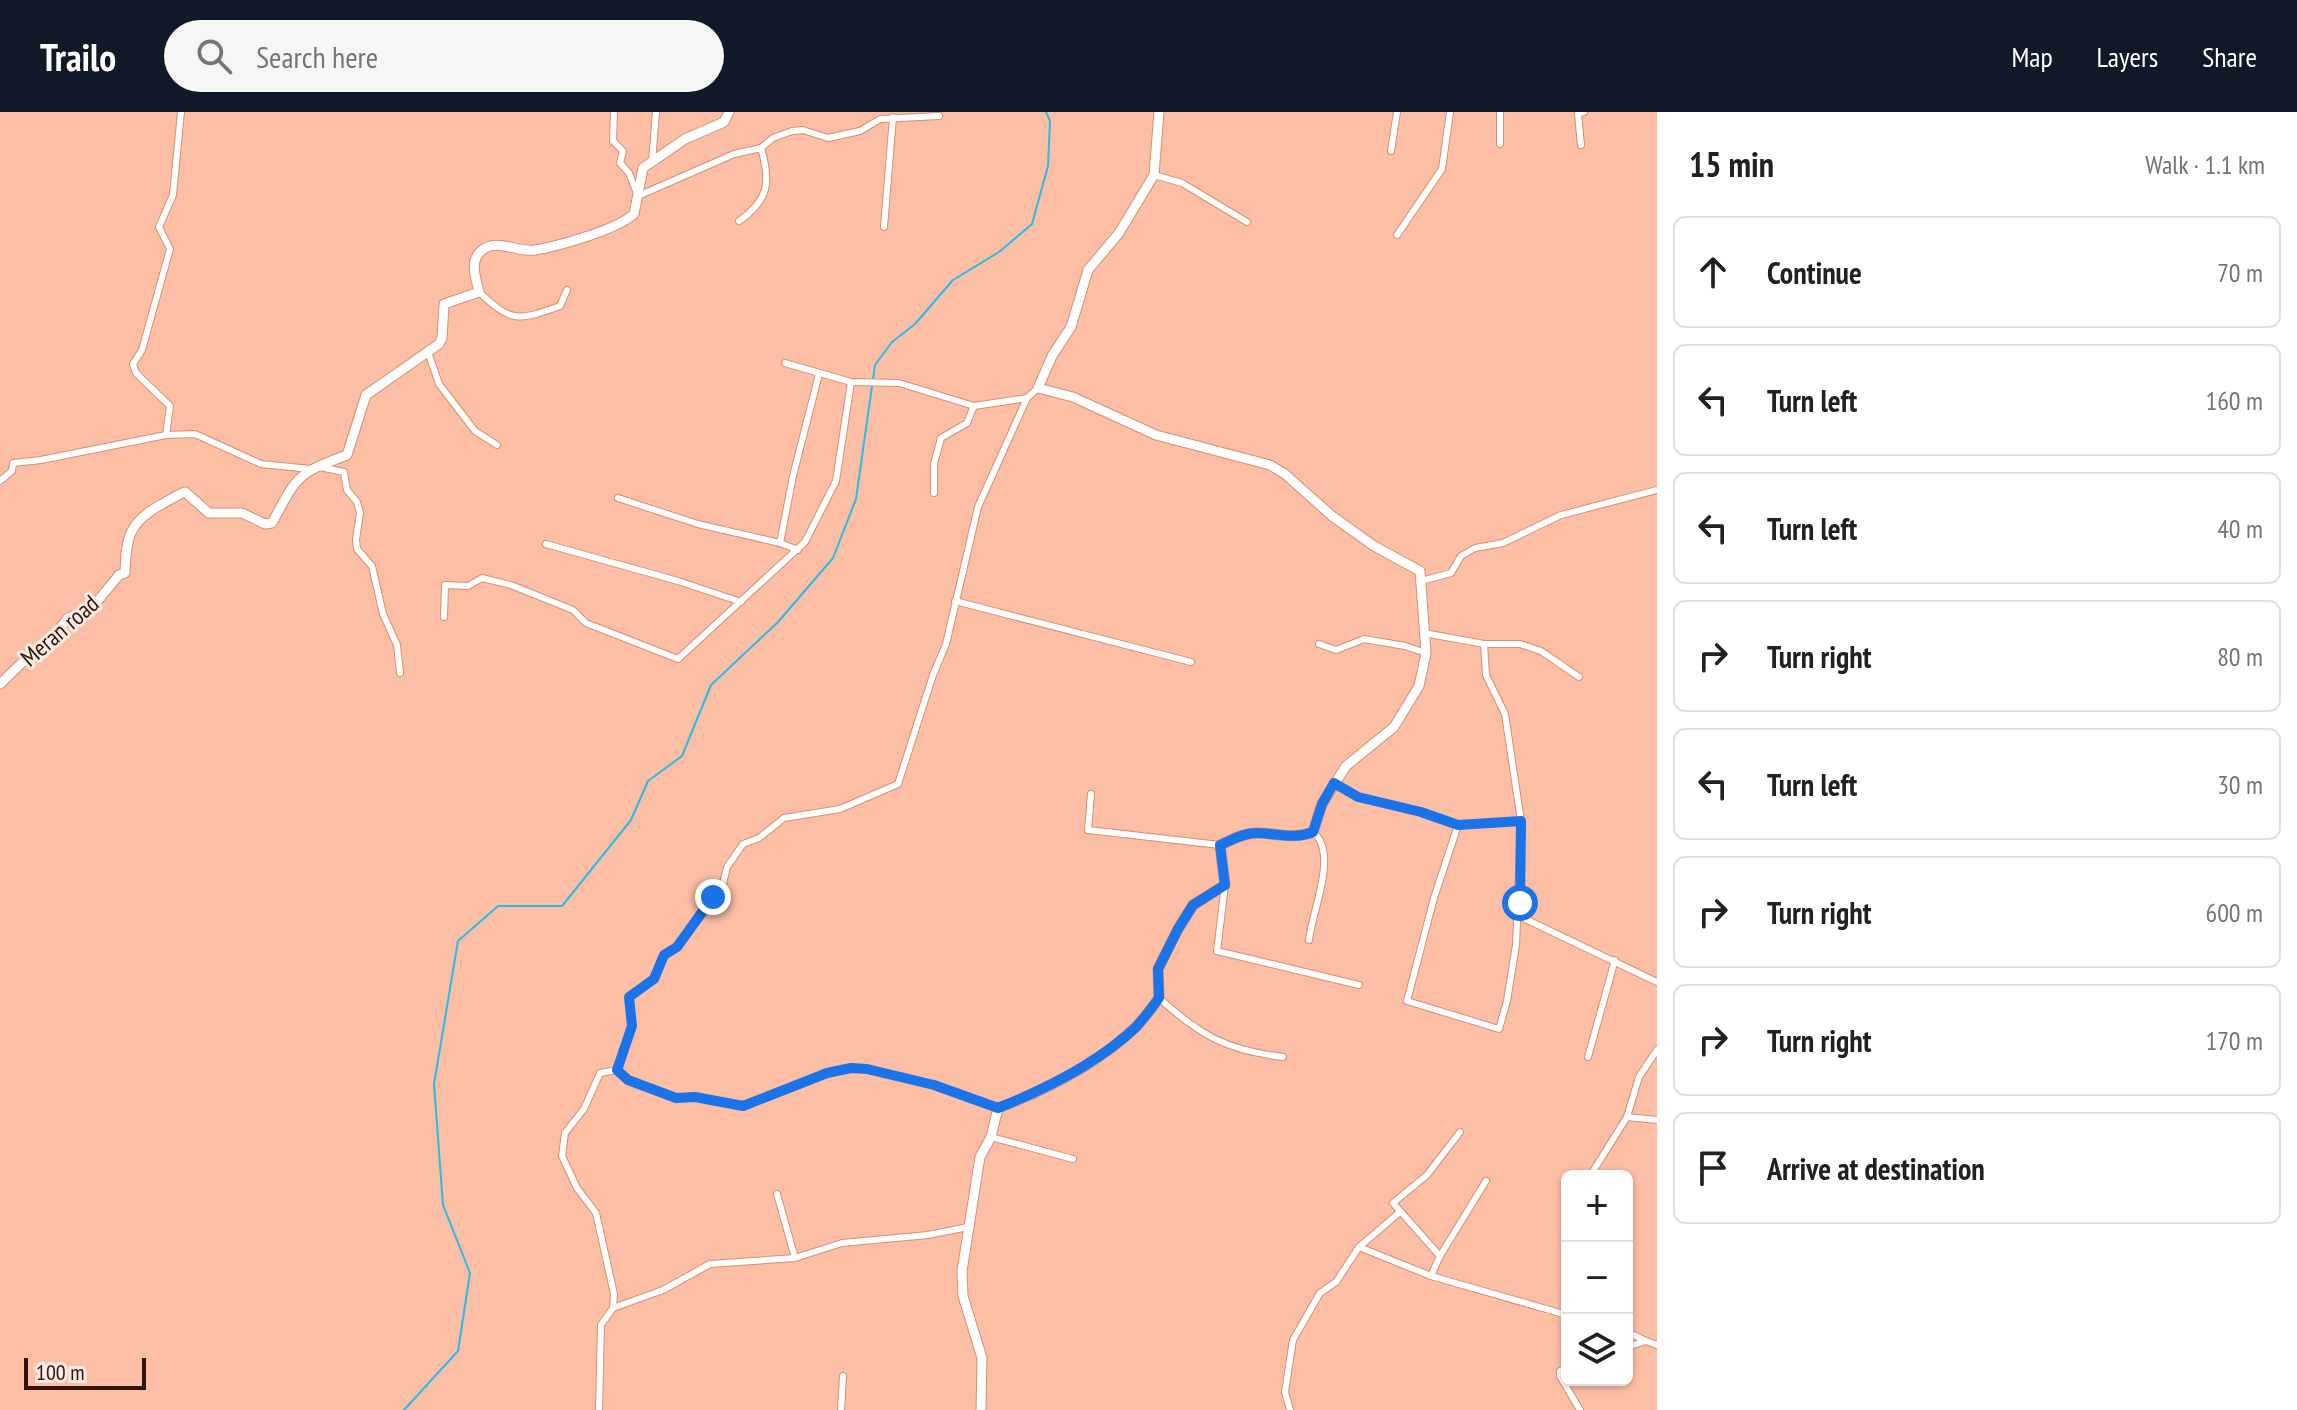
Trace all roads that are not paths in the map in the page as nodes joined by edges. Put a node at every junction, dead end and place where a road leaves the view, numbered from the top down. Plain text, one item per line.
1 (181, 112) edge
2 (614, 112) edge
3 (656, 112) edge
4 (729, 112) edge
5 (1159, 112) edge
6 (1397, 112) edge
7 (1450, 112) edge
8 (1500, 112) edge
9 (1584, 112) edge
10 (939, 116) dead end
11 (893, 117) junction
12 (1500, 144) dead end
13 (1581, 145) dead end
14 (761, 148) junction
15 (1391, 151) dead end
16 (652, 162) junction
17 (1154, 175) junction
18 (638, 196) junction
19 (739, 221) dead end
20 (1247, 222) dead end
21 (884, 227) dead end
22 (1397, 235) dead end
23 (567, 290) dead end
24 (479, 292) junction
25 (428, 352) junction
26 (785, 363) dead end
27 (819, 374) junction
28 (851, 382) junction
29 (1038, 388) junction
30 (1027, 398) junction
31 (974, 406) junction
32 (166, 435) junction
33 (497, 445) dead end
34 (313, 468) junction
35 (0, 481) edge
36 (1657, 490) edge
37 (934, 493) dead end
38 (618, 498) dead end
39 (780, 543) junction
40 (546, 544) dead end
41 (798, 550) junction
42 (1421, 581) junction
43 (955, 601) junction
44 (741, 602) junction
45 (444, 617) dead end
46 (1424, 633) junction
47 (1319, 644) dead end
48 (1484, 644) junction
49 (1426, 653) junction
50 (1191, 662) dead end
51 (400, 673) dead end
52 (1579, 677) dead end
53 (0, 684) edge
54 (1334, 783) junction
55 (1091, 794) dead end
56 (1521, 821) junction
57 (1458, 825) junction
58 (1313, 832) junction
59 (1220, 845) junction
60 (1225, 885) junction
61 (1519, 916) junction
62 (1309, 940) dead end
63 (1615, 960) junction
64 (1657, 982) edge
65 (1359, 985) dead end
66 (1159, 998) junction
67 (1657, 1050) edge
68 (1283, 1057) dead end
69 (1588, 1057) dead end
70 (617, 1070) junction
71 (998, 1108) junction
72 (1627, 1117) junction
73 (1657, 1120) edge
74 (1460, 1132) dead end
75 (991, 1137) junction
76 (1073, 1159) dead end
77 (1594, 1170) edge
78 (1486, 1181) dead end
79 (777, 1194) dead end
80 (1400, 1212) junction
81 (968, 1227) junction
82 (1359, 1247) junction
83 (1440, 1256) junction
84 (795, 1258) junction
85 (1431, 1276) junction
86 (613, 1308) junction
87 (1564, 1314) edge
88 (1633, 1335) edge
89 (1646, 1341) junction
90 (1633, 1345) edge
91 (1657, 1345) edge
92 (843, 1376) dead end
93 (1566, 1386) edge
94 (599, 1410) edge
95 (841, 1410) edge
96 (981, 1410) edge
97 (1290, 1410) edge
98 (1580, 1410) edge

1 - 32 street
2 - 18 street
3 - 16 street
4 - 16 street
5 - 17 street
6 - 15 street
7 - 22 street
8 - 12 street
9 - 13 street
10 - 11 street
11 - 14 street
11 - 21 street
14 - 18 street
14 - 19 street
16 - 18 street
17 - 20 street
17 - 29 street
18 - 24 street
23 - 24 street
24 - 25 street
25 - 33 street
25 - 34 street, Meran road
26 - 27 street
27 - 28 street
27 - 39 street
28 - 31 street
28 - 41 street
29 - 30 street
29 - 42 street
30 - 31 street
30 - 43 street
31 - 37 street
32 - 34 street
32 - 35 street
34 - 51 street
34 - 53 street, Meran road
36 - 42 street
38 - 39 street
39 - 41 street
40 - 44 street
41 - 44 street
42 - 46 street
43 - 50 street
43 - 70 street
44 - 45 street
46 - 48 street
46 - 49 street
47 - 49 street
48 - 52 street
48 - 56 street
49 - 54 street
54 - 57 street
54 - 58 street
55 - 59 street
56 - 57 street
56 - 61 street
57 - 61 street
58 - 59 street
58 - 62 street
59 - 60 street
60 - 65 street
60 - 66 street
61 - 63 street
63 - 64 street
63 - 69 street
66 - 68 street
66 - 71 street
67 - 72 street
70 - 71 street
70 - 86 street
71 - 75 street
72 - 73 street
72 - 77 street
74 - 80 street
75 - 76 street
75 - 81 street
78 - 83 street
79 - 84 street
80 - 82 street
80 - 83 street
81 - 84 street
81 - 96 street
82 - 85 street
82 - 97 street
83 - 85 street
84 - 86 street
85 - 87 street
86 - 94 street
88 - 89 street
89 - 90 street
89 - 91 street
92 - 95 street
93 - 98 street

